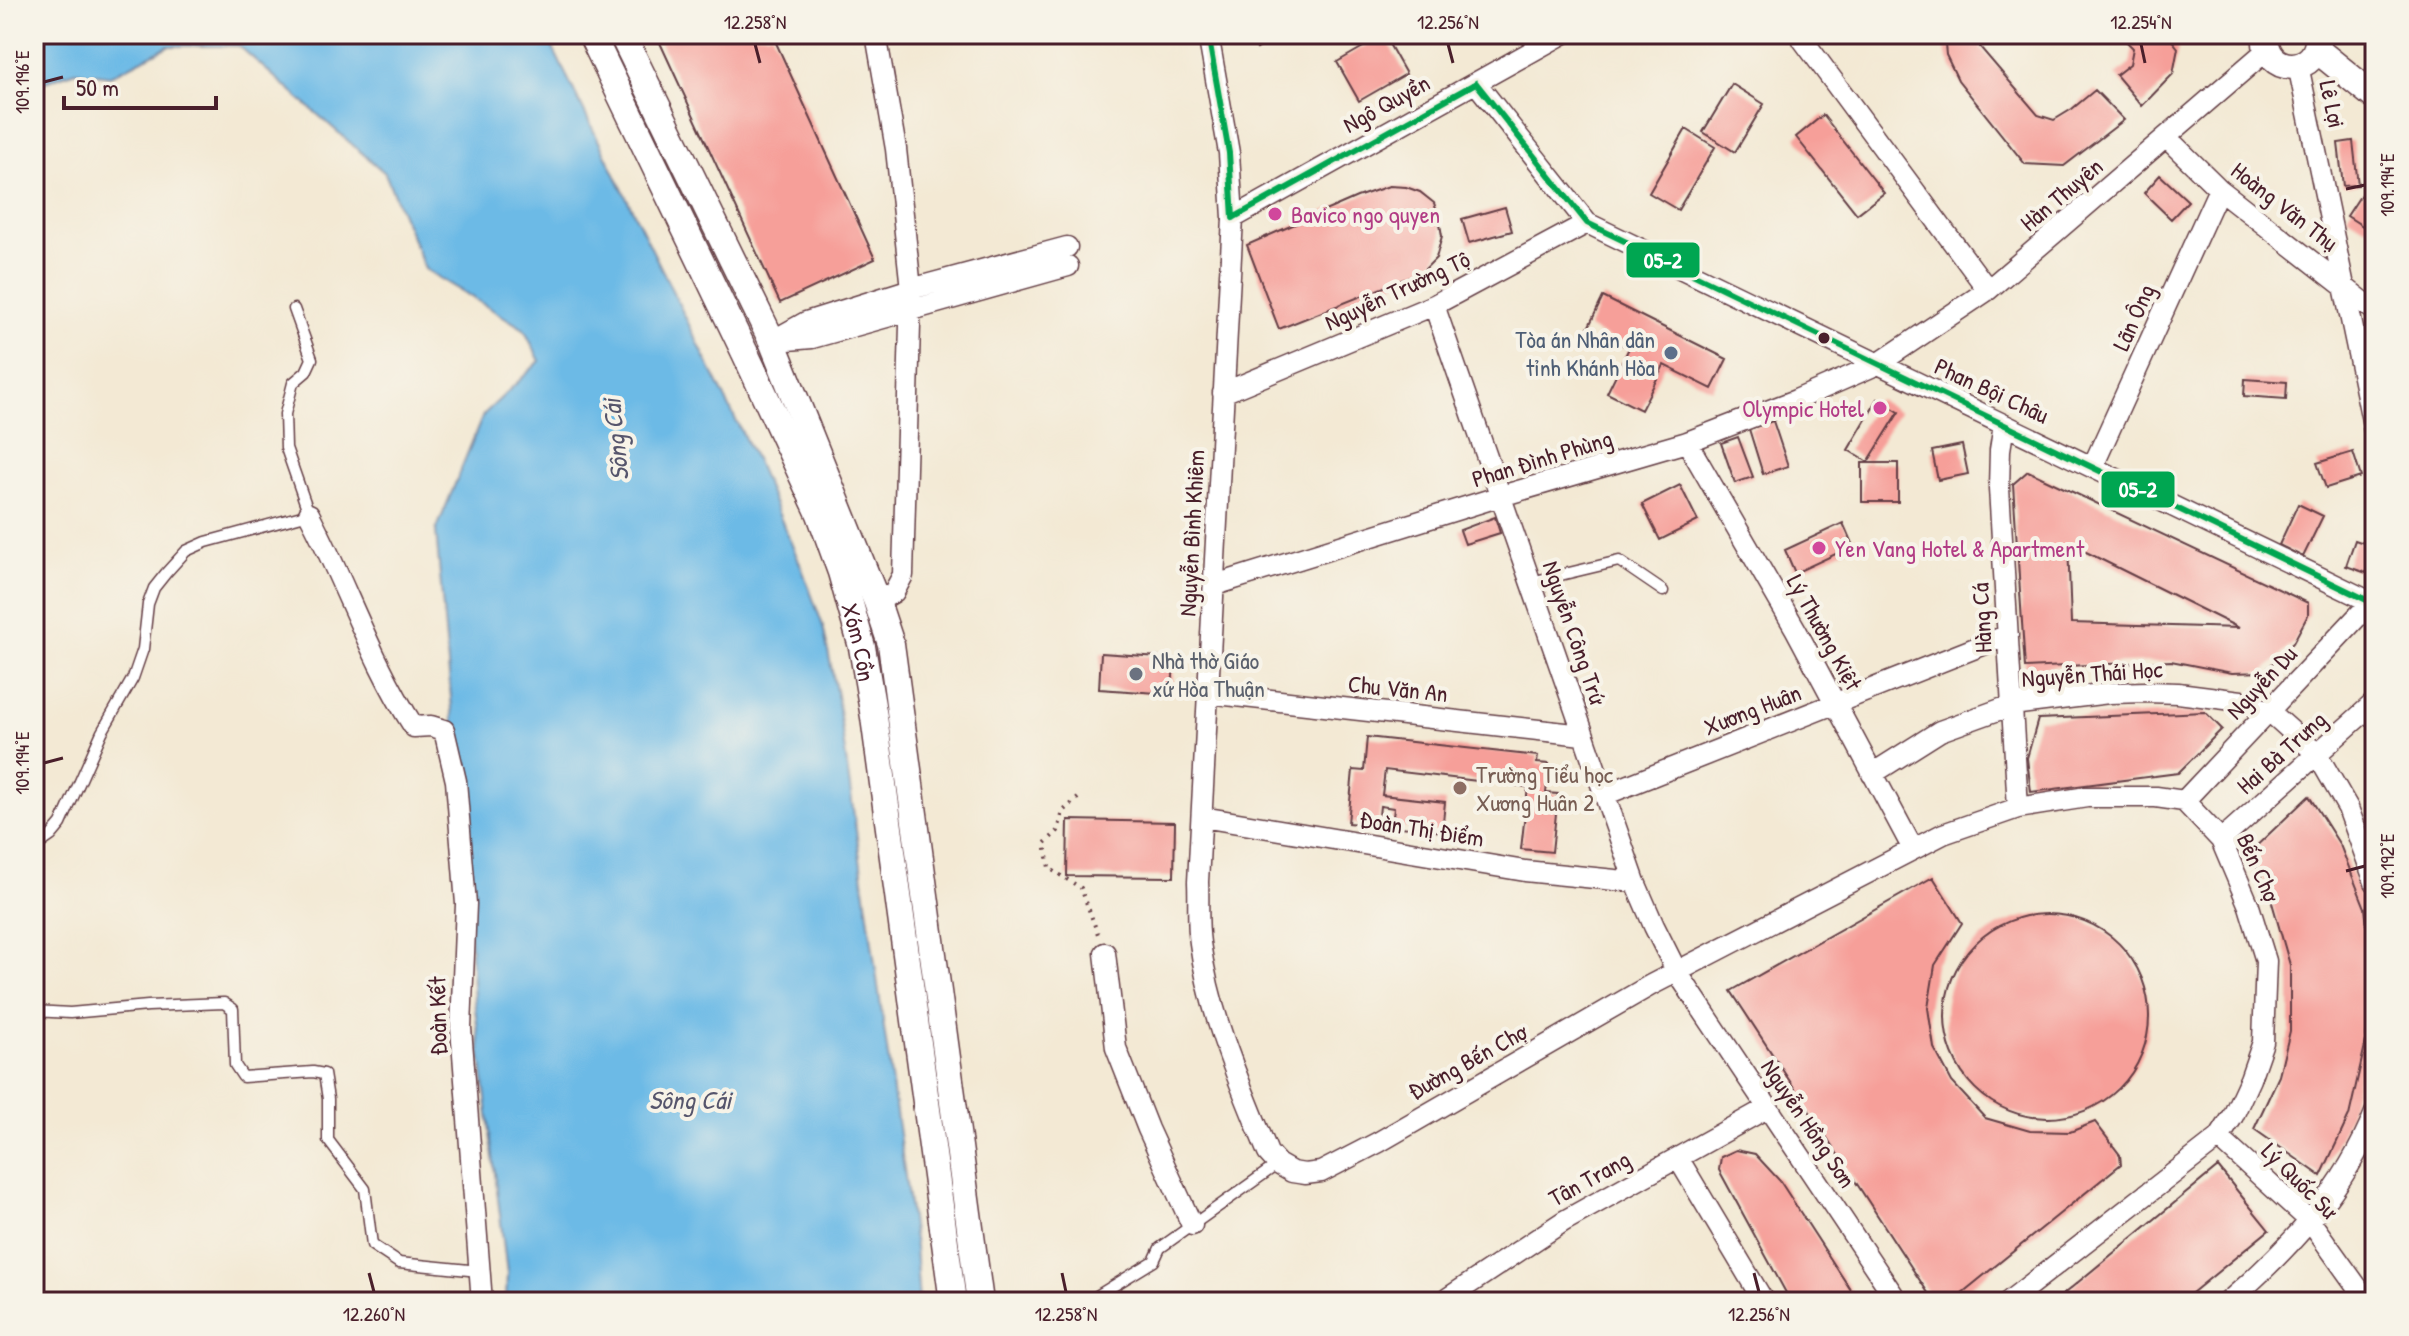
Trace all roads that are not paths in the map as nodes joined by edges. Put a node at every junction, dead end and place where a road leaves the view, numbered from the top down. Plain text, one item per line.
1 (591, 34) edge
2 (622, 34) edge
3 (876, 34) edge
4 (1208, 34) edge
5 (1563, 34) edge
6 (1805, 36) edge
7 (2265, 38) edge
8 (2311, 50) edge
9 (1476, 83) junction
10 (2375, 97) edge
11 (2167, 138) junction
12 (2219, 189) junction
13 (1233, 218) junction
14 (1587, 223) junction
15 (1068, 256) dead end
16 (2345, 287) junction
17 (1988, 290) junction
18 (911, 299) junction
19 (1434, 305) junction
20 (294, 309) dead end
21 (2375, 311) edge
22 (772, 341) junction
23 (745, 353) junction
24 (1878, 364) junction
25 (1223, 393) junction
26 (2004, 425) junction
27 (2375, 435) edge
28 (1687, 442) junction
29 (2093, 466) junction
30 (1501, 496) junction
31 (309, 514) junction
32 (1531, 582) junction
33 (1215, 585) junction
34 (1663, 591) dead end
35 (877, 602) junction
36 (2374, 602) edge
37 (2008, 635) junction
38 (1208, 693) junction
39 (2375, 702) edge
40 (1835, 704) junction
41 (2012, 705) junction
42 (2269, 711) junction
43 (1583, 735) junction
44 (2317, 754) junction
45 (1872, 774) junction
46 (1604, 795) junction
47 (2184, 801) junction
48 (2018, 808) junction
49 (1202, 817) junction
50 (2221, 840) junction
51 (34, 848) edge
52 (1913, 849) junction
53 (1635, 882) junction
54 (2375, 882) edge
55 (1105, 953) road end
56 (1677, 972) junction
57 (34, 1011) edge
58 (1767, 1108) junction
59 (2375, 1113) edge
60 (2219, 1138) junction
61 (1678, 1158) junction
62 (1278, 1164) junction
63 (2310, 1221) junction
64 (1192, 1225) junction
65 (479, 1271) junction
66 (482, 1302) edge
67 (953, 1302) edge
68 (980, 1302) edge
69 (1087, 1302) edge
70 (1442, 1302) edge
71 (1764, 1302) edge
72 (1898, 1302) edge
73 (2008, 1302) edge
74 (2228, 1302) edge
75 (2368, 1302) edge

1 - 23 street, Xóm Cồn
2 - 22 street, Xóm Cồn
3 - 18 street
4 - 13 street, Nguyễn Bình Khiêm
5 - 9 street, Ngô Quyền
6 - 17 street
7 - 8 street
7 - 11 street, Hàn Thuyên
8 - 10 street
8 - 16 street, Lê Lợi
9 - 13 street, Ngô Quyền
9 - 14 street
11 - 12 street, Hoàng Văn Thụ
11 - 17 street, Hàn Thuyên
12 - 16 street, Hoàng Văn Thụ
12 - 29 street, Lãn Ông
13 - 25 street, Nguyễn Bình Khiêm
14 - 19 street, Nguyễn Trường Tộ
14 - 24 street, Phan Bội Châu
15 - 18 street
16 - 21 street, Hoàng Văn Thụ
16 - 27 street, Lê Lợi
17 - 24 street, Hàn Thuyên
18 - 22 street
18 - 35 street
19 - 25 street, Nguyễn Trường Tộ
19 - 30 street, Nguyễn Công Trứ
20 - 31 lane
22 - 23 street
22 - 35 street, Xóm Cồn
23 - 67 street, Xóm Cồn
24 - 26 street, Phan Bội Châu
24 - 28 street, Phan Đình Phùng
25 - 33 street, Nguyễn Bình Khiêm
26 - 29 street, Phan Bội Châu
26 - 37 street, Hàng Cá
28 - 30 street, Phan Đình Phùng
28 - 40 street, Lý Thường Kiệt
29 - 36 street, Phan Bội Châu
30 - 32 street, Nguyễn Công Trứ
30 - 33 street, Phan Đình Phùng
31 - 51 lane
31 - 65 street, Đoàn Kết
32 - 34 lane
32 - 43 street, Nguyễn Công Trứ
33 - 38 street, Nguyễn Bình Khiêm
35 - 68 street, Xóm Cồn
36 - 42 street, Nguyễn Du
37 - 40 street, Xương Huân
37 - 41 street, Hàng Cá
38 - 43 street, Chu Văn An
38 - 49 street, Nguyễn Bình Khiêm
39 - 44 street, Hai Bà Trưng
40 - 45 street, Lý Thường Kiệt
40 - 46 street, Xương Huân
41 - 42 street, Nguyễn Thái Học
41 - 45 street, Nguyễn Thái Học
41 - 48 street, Hàng Cá
42 - 44 street, Nguyễn Thái Học
42 - 47 street, Nguyễn Du
43 - 46 street, Nguyễn Công Trứ
44 - 50 street, Hai Bà Trưng
44 - 54 street, Nguyễn Thái Học
45 - 52 street, Lý Thường Kiệt
46 - 53 street, Nguyễn Công Trứ
47 - 48 street
47 - 50 street, Bến Chợ
48 - 52 street
49 - 53 street, Đoàn Thị Điểm
49 - 62 street, Nguyễn Bình Khiêm
50 - 60 street, Bến Chợ
52 - 56 street
53 - 56 street, Nguyễn Công Trứ
55 - 64 street
56 - 58 street, Nguyễn Hồng Sơn
56 - 62 street, Đường Bến Chợ
57 - 65 lane
58 - 61 street, Tân Trang
58 - 72 street, Nguyễn Hồng Sơn
59 - 63 street
60 - 63 street, Lý Quốc Sư
60 - 73 street, Bến Chợ
61 - 70 street, Tân Trang
61 - 71 street
62 - 64 lane
63 - 74 street
63 - 75 street, Lý Quốc Sư
64 - 69 lane
65 - 66 street, Đoàn Kết

